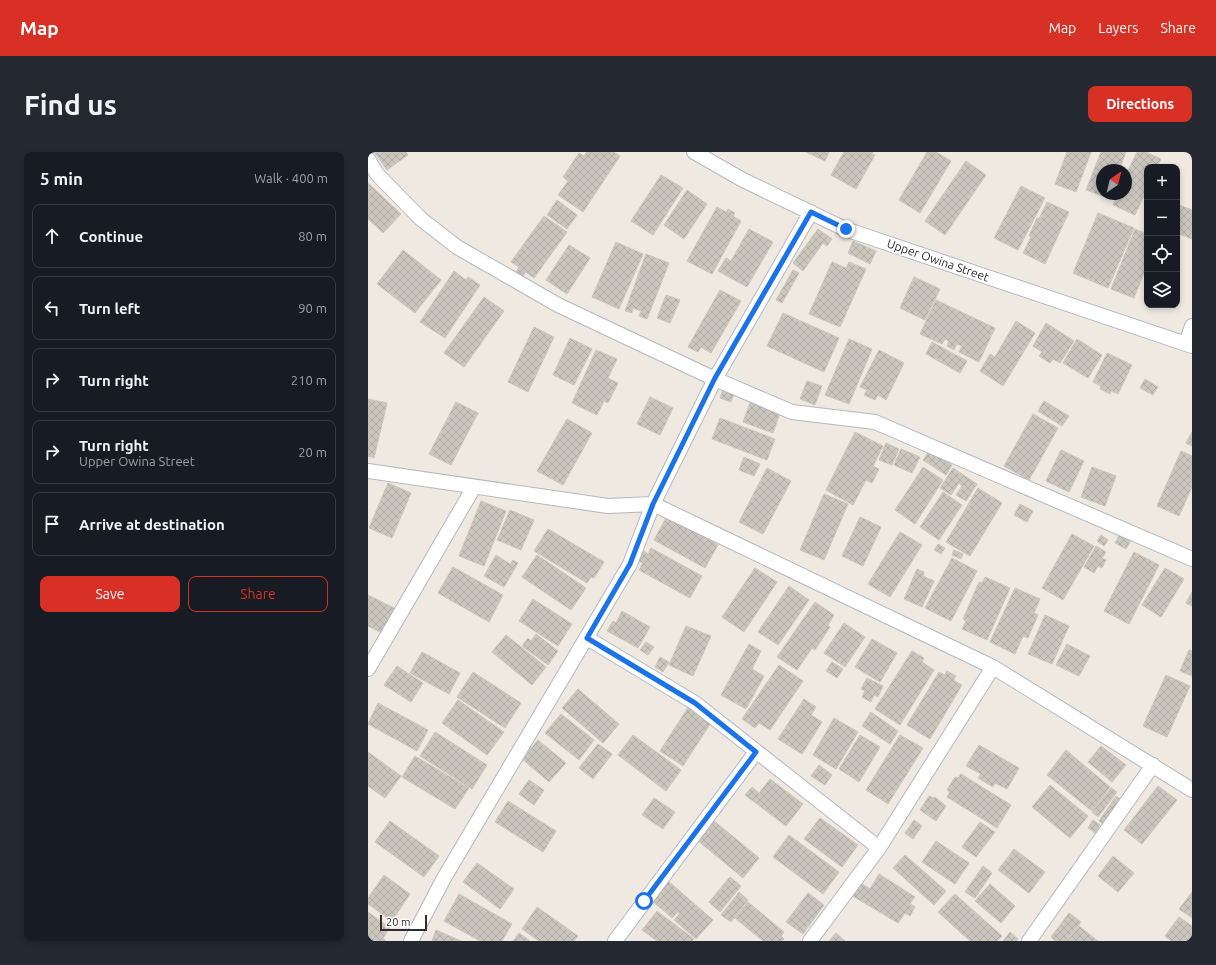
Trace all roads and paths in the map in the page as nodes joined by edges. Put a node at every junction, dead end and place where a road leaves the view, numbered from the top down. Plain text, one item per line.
1 (694, 152) edge
2 (368, 159) edge
3 (811, 212) junction
4 (1192, 326) edge
5 (1189, 345) edge
6 (715, 378) junction
7 (368, 471) edge
8 (474, 487) junction
9 (653, 504) junction
10 (1192, 559) edge
11 (587, 638) junction
12 (994, 667) junction
13 (368, 669) edge
14 (756, 752) junction
15 (1152, 765) junction
16 (1192, 790) edge
17 (878, 848) junction
18 (411, 941) edge
19 (615, 941) edge
20 (810, 941) edge
21 (1029, 941) edge

1 - 3 street, Upper Owina Street
2 - 6 street
3 - 5 street, Upper Owina Street
3 - 6 street
4 - 5 street
6 - 9 street
6 - 10 street
7 - 8 street
8 - 9 street
8 - 13 street
9 - 11 street
9 - 12 street
11 - 14 street
11 - 18 street
12 - 15 street
12 - 17 street
14 - 17 street
14 - 19 street
15 - 16 street
15 - 21 street
17 - 20 street

